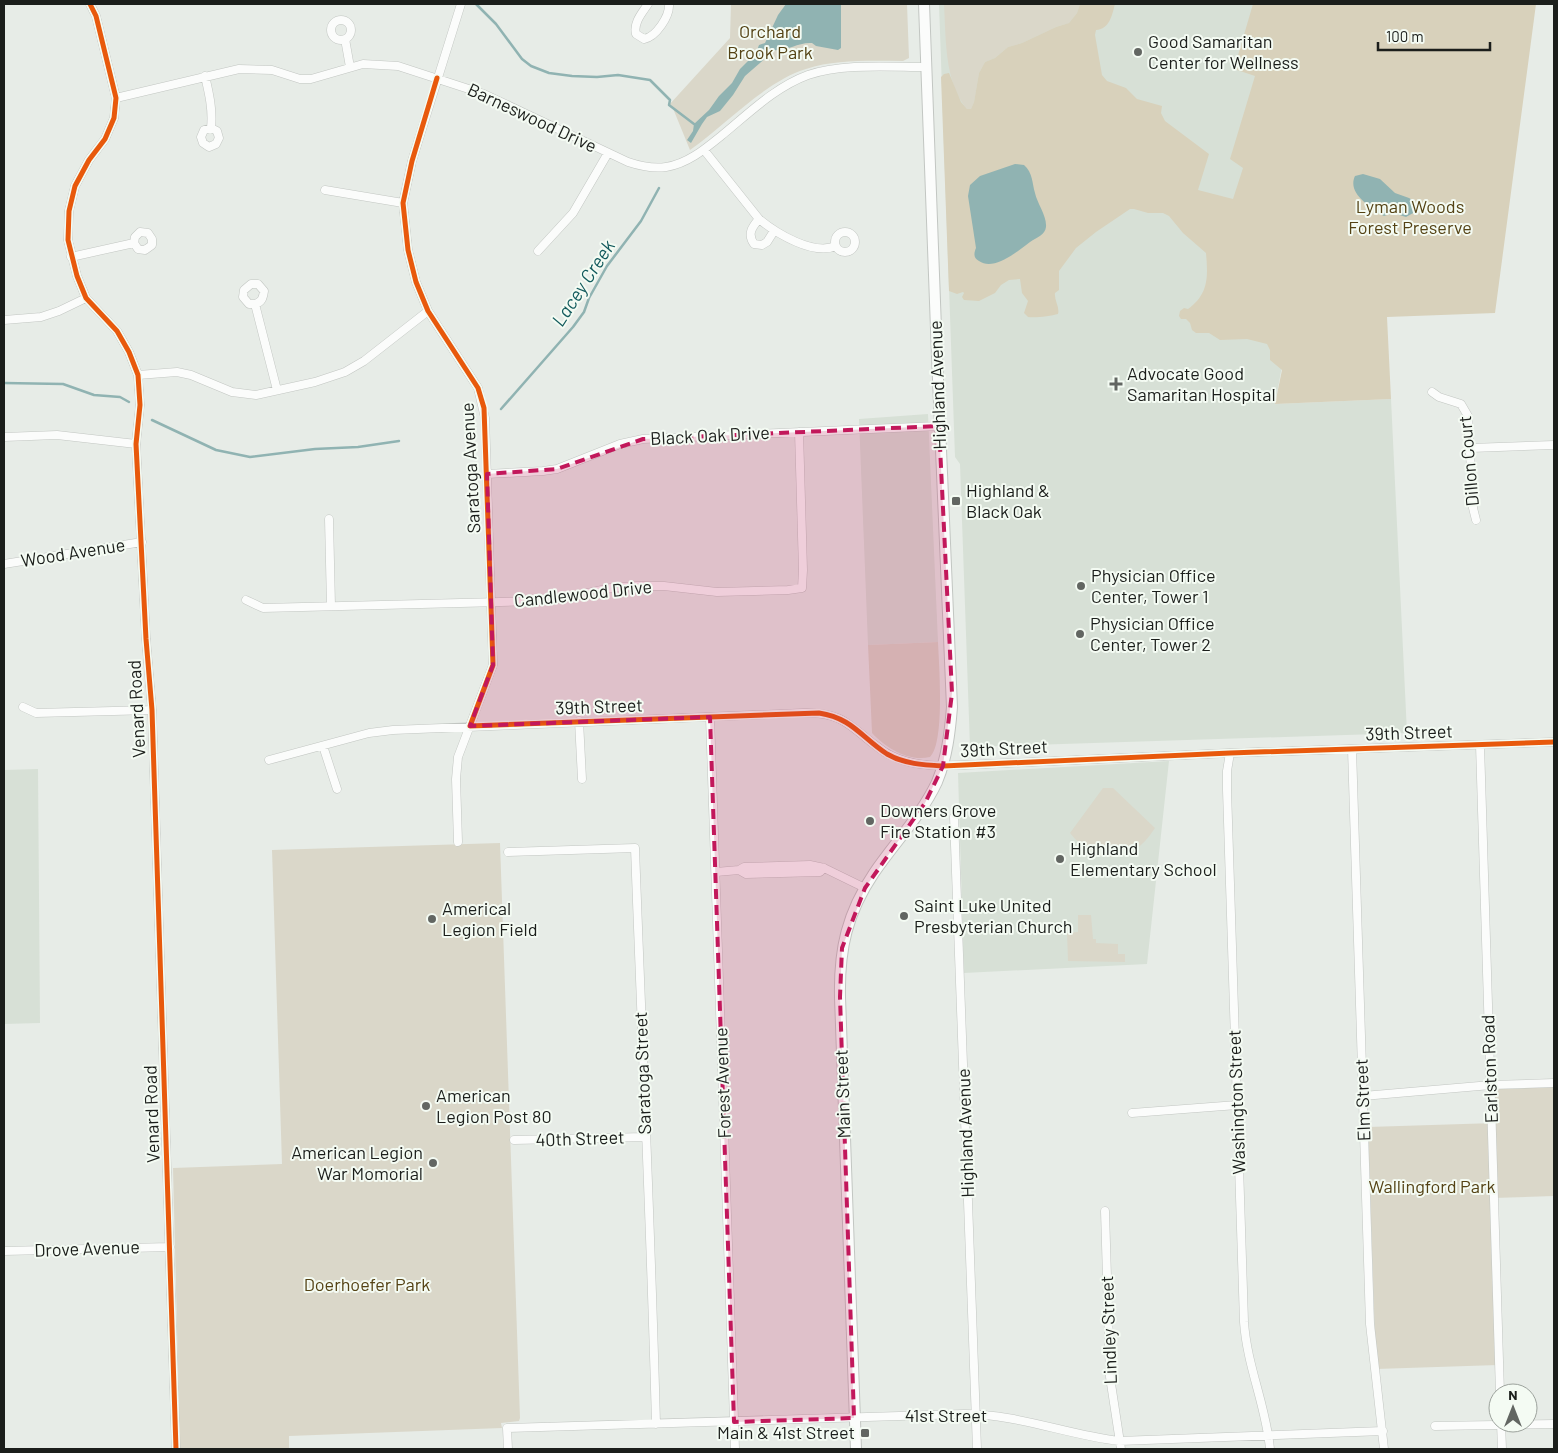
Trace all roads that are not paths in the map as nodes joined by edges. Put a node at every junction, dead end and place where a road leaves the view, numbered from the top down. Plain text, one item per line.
1 (90, 4) edge
2 (461, 4) edge
3 (648, 4) edge
4 (669, 4) edge
5 (924, 4) edge
6 (344, 39) dead end
7 (350, 67) junction
8 (926, 67) junction
9 (206, 76) junction
10 (436, 78) junction
11 (116, 98) junction
12 (211, 128) dead end
13 (704, 150) junction
14 (608, 153) junction
15 (325, 190) dead end
16 (403, 203) junction
17 (759, 220) junction
18 (774, 231) junction
19 (134, 243) dead end
20 (836, 246) dead end
21 (538, 251) dead end
22 (72, 257) junction
23 (86, 298) junction
24 (255, 304) dead end
25 (428, 311) junction
26 (4, 320) edge
27 (138, 376) junction
28 (277, 390) junction
29 (1432, 392) dead end
30 (939, 426) junction
31 (799, 432) junction
32 (4, 437) edge
33 (136, 444) junction
34 (1554, 445) edge
35 (1470, 448) junction
36 (487, 474) junction
37 (328, 520) dead end
38 (1476, 520) dead end
39 (142, 542) junction
40 (4, 564) edge
41 (246, 600) dead end
42 (491, 602) junction
43 (331, 606) junction
44 (23, 707) dead end
45 (152, 710) junction
46 (710, 716) junction
47 (579, 721) junction
48 (470, 726) junction
49 (1554, 742) edge
50 (1480, 745) junction
51 (323, 746) junction
52 (1352, 749) junction
53 (1230, 753) junction
54 (269, 760) dead end
55 (943, 766) junction
56 (582, 779) dead end
57 (337, 789) dead end
58 (954, 817) dead end
59 (458, 842) dead end
60 (508, 852) dead end
61 (716, 872) junction
62 (865, 888) junction
63 (1554, 1083) edge
64 (1490, 1085) junction
65 (1363, 1096) junction
66 (1237, 1105) junction
67 (1132, 1113) dead end
68 (645, 1137) junction
69 (514, 1140) dead end
70 (1105, 1211) dead end
71 (170, 1247) junction
72 (4, 1251) edge
73 (1500, 1383) edge
74 (976, 1414) junction
75 (854, 1418) junction
76 (734, 1422) junction
77 (656, 1424) junction
78 (1488, 1424) edge
79 (1538, 1424) edge
80 (1554, 1424) edge
81 (1435, 1426) dead end
82 (1383, 1431) junction
83 (1501, 1433) edge
84 (1269, 1436) junction
85 (1120, 1445) edge
86 (176, 1449) edge
87 (508, 1449) edge
88 (735, 1449) edge
89 (856, 1449) edge
90 (977, 1449) edge
91 (1270, 1449) edge
92 (1384, 1449) edge
93 (1502, 1449) edge

1 - 11 street, Venard Road
2 - 10 street, Saratoga Avenue
3 - 4 street
5 - 8 main road, Highland Avenue
6 - 7 street
7 - 9 street, Barneswood Drive
7 - 10 street, Barneswood Drive
8 - 13 street, Barneswood Drive
8 - 30 main road, Highland Avenue
9 - 11 street, Barneswood Drive
9 - 12 street
10 - 14 street, Barneswood Drive
10 - 16 street, Saratoga Avenue
11 - 22 street, Venard Road
13 - 14 street, Barneswood Drive
13 - 17 street
14 - 21 street
15 - 16 street
16 - 25 street, Saratoga Avenue
17 - 18 street
17 - 18 street
18 - 20 street
19 - 22 street
22 - 23 street, Venard Road
23 - 26 street
23 - 27 street, Venard Road
24 - 28 street
25 - 28 street
25 - 36 street, Saratoga Avenue
27 - 28 street
27 - 33 street, Venard Road
29 - 35 street, Dillon Court
30 - 31 street, Black Oak Drive
30 - 55 main road, Highland Avenue
31 - 36 street, Black Oak Drive
31 - 42 street, Candlewood Drive
32 - 33 street
33 - 39 street, Venard Road
34 - 35 street
35 - 38 street, Dillon Court
36 - 42 street, Saratoga Avenue
37 - 43 street
39 - 40 street, Wood Avenue
39 - 45 street, Venard Road
41 - 43 street, Candlewood Drive
42 - 43 street, Candlewood Drive
42 - 48 street, Saratoga Avenue
44 - 45 street
45 - 71 street, Venard Road
46 - 47 street, 39th Street
46 - 55 street, 39th Street
46 - 61 street, Forest Avenue
47 - 48 street, 39th Street
47 - 56 street, 39th Street
48 - 51 street, 39th Street
48 - 59 street, Saratoga Avenue
49 - 50 street, 39th Street
50 - 52 street, 39th Street
50 - 64 street, Earlston Road
51 - 54 street, 39th Street
51 - 57 street
52 - 53 street, 39th Street
52 - 65 street, Elm Street
53 - 55 street, 39th Street
53 - 66 street, Washington Street
55 - 62 main road, Main Street
58 - 74 street, Highland Avenue
60 - 68 street, Saratoga Street
61 - 62 street
61 - 76 street, Forest Avenue
62 - 75 main road, Main Street
63 - 64 street
64 - 65 street
64 - 73 street, Earlston Road
65 - 82 street, Elm Street
66 - 67 street
66 - 84 street, Washington Street
68 - 69 street, 40th Street
68 - 77 street, Saratoga Street
70 - 85 street, Lindley Street
71 - 72 street, Drove Avenue
71 - 86 street, Venard Road
74 - 75 street, 41st Street
74 - 85 street, 41st Street
74 - 90 street, Highland Avenue
75 - 76 street, 41st Street
75 - 89 main road, Main Street
76 - 77 street, 41st Street
76 - 88 street, Forest Avenue
77 - 87 street, 41st Street
78 - 81 street
79 - 80 street
82 - 84 street, 41st Street
82 - 92 street, Elm Street
83 - 93 street
84 - 85 street, 41st Street
84 - 91 street, Washington Street

